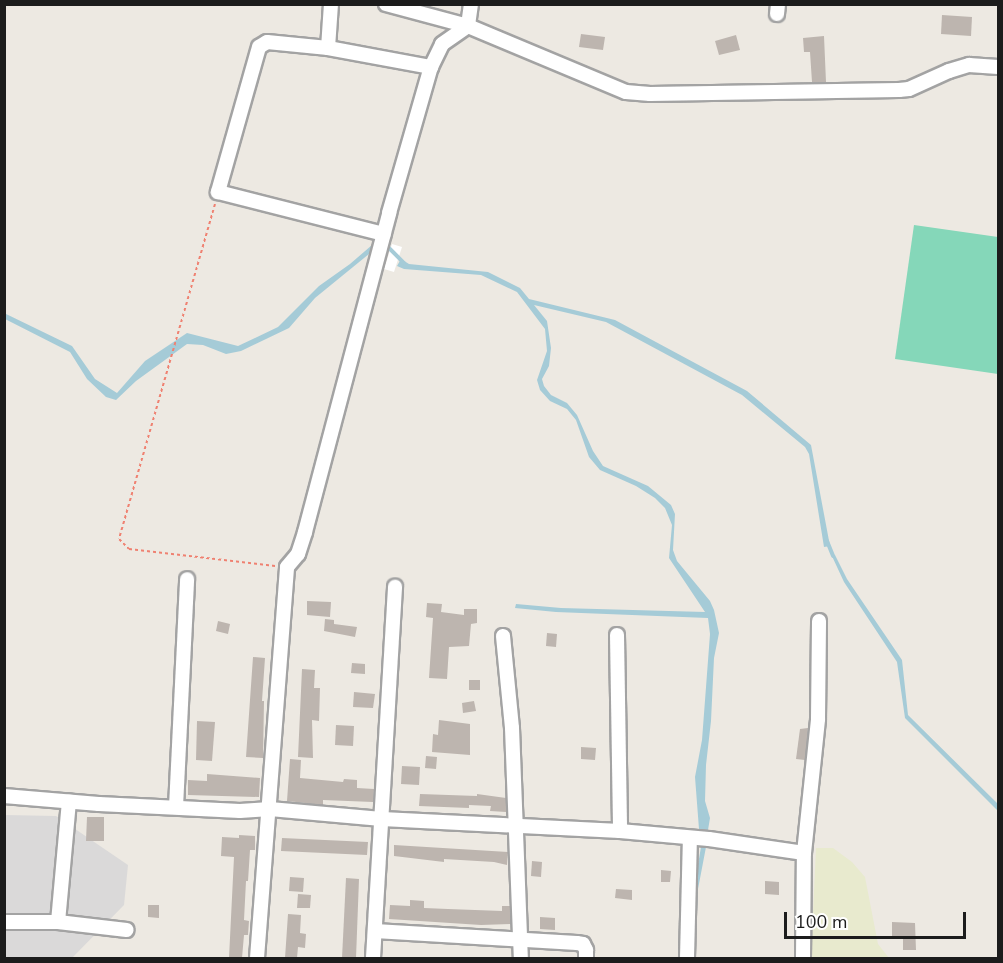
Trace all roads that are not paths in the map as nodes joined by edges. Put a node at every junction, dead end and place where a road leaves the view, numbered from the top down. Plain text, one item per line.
1 (331, 4) edge
2 (386, 4) edge
3 (471, 4) edge
4 (468, 26) junction
5 (328, 48) junction
6 (431, 67) junction
7 (999, 67) edge
8 (383, 239) junction
9 (187, 579) dead end
10 (395, 587) dead end
11 (819, 621) dead end
12 (617, 635) dead end
13 (503, 636) dead end
14 (4, 796) edge
15 (69, 802) junction
16 (176, 807) junction
17 (270, 809) junction
18 (382, 819) junction
19 (515, 824) junction
20 (620, 831) junction
21 (699, 839) junction
22 (804, 853) junction
23 (4, 922) edge
24 (58, 922) junction
25 (127, 930) dead end
26 (375, 931) junction
27 (519, 939) junction
28 (257, 958) edge
29 (373, 958) edge
30 (520, 958) edge
31 (586, 958) edge
32 (687, 958) edge
33 (803, 958) edge

1 - 5 street
2 - 4 street
3 - 4 street
4 - 6 street
4 - 7 street
5 - 6 street
5 - 8 street
6 - 8 street
8 - 17 street
9 - 16 street
10 - 18 street
11 - 22 street
12 - 20 street
13 - 19 street
14 - 15 street
15 - 16 street
15 - 24 street
16 - 17 street
17 - 18 street
17 - 28 street
18 - 19 street
18 - 26 street
19 - 20 street
19 - 27 street
20 - 21 street
21 - 22 street
21 - 32 street
22 - 33 street
23 - 24 street
24 - 25 street
26 - 27 street
26 - 29 street
27 - 30 street
27 - 31 street

